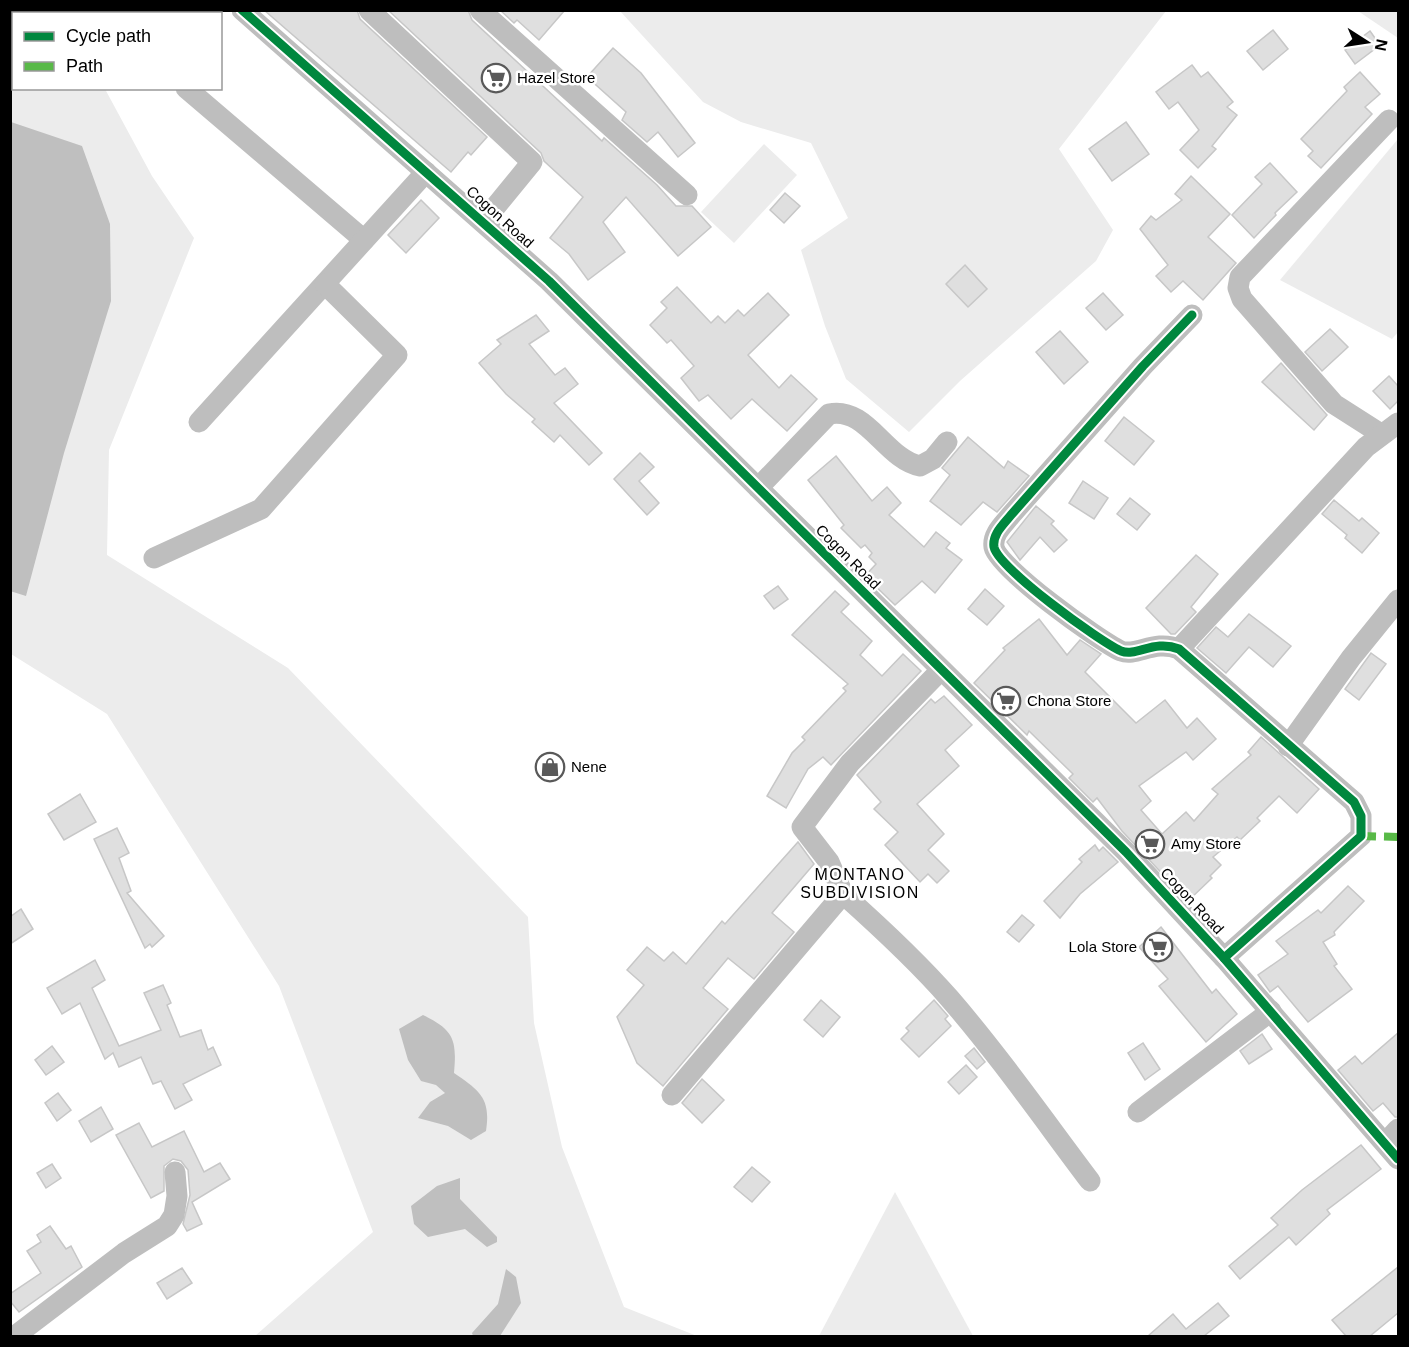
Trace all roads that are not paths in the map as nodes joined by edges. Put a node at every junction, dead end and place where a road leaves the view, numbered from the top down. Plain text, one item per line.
1 (242, 10) edge
2 (369, 10) edge
3 (480, 10) edge
4 (188, 90) edge
5 (1389, 120) dead end
6 (426, 172) junction
7 (687, 195) dead end
8 (483, 222) junction
9 (364, 240) junction
10 (325, 284) junction
11 (1192, 315) dead end
12 (199, 422) dead end
13 (1393, 430) edge
14 (947, 442) dead end
15 (758, 488) junction
16 (154, 558) dead end
17 (1398, 600) edge
18 (1179, 649) junction
19 (940, 671) junction
20 (1288, 746) junction
21 (843, 894) junction
22 (1224, 958) junction
23 (1271, 1011) junction
24 (672, 1095) dead end
25 (1138, 1112) dead end
26 (1394, 1143) edge
27 (175, 1172) dead end
28 (1090, 1181) dead end
29 (15, 1336) edge

1 - 6 street, Cogon Road
2 - 8 street
3 - 7 street
4 - 9 street
5 - 13 street
6 - 8 street, Cogon Road
6 - 9 street
8 - 15 street, Cogon Road
9 - 10 street
10 - 12 street
10 - 16 street
11 - 18 street
13 - 18 street
14 - 15 street
15 - 19 street, Cogon Road
17 - 20 street
18 - 20 street
19 - 21 street
19 - 22 street, Cogon Road
20 - 22 street
21 - 24 street
21 - 28 street
22 - 23 street, Cogon Road
23 - 25 street
23 - 26 street, Cogon Road
27 - 29 street

